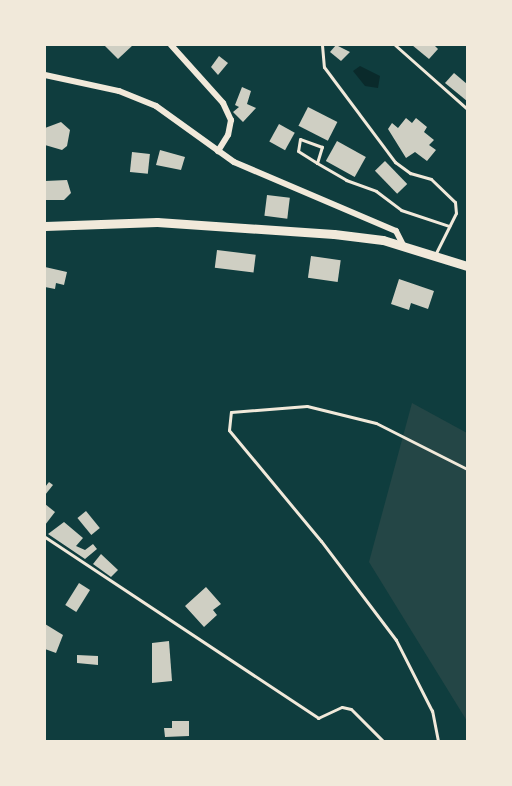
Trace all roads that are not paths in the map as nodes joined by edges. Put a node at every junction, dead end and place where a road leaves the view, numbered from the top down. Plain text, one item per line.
1 (171, 45) edge
2 (322, 45) edge
3 (395, 45) edge
4 (45, 75) edge
5 (467, 109) edge
6 (218, 151) junction
7 (317, 163) junction
8 (45, 226) edge
9 (449, 226) junction
10 (403, 245) junction
11 (435, 255) junction
12 (467, 266) edge
13 (45, 537) edge
14 (383, 741) edge

1 - 6 street
2 - 9 lane
3 - 5 lane
4 - 6 street
6 - 10 street
7 - 7 lane
7 - 9 lane
8 - 10 main road
9 - 11 lane
10 - 11 main road
11 - 12 main road
13 - 14 lane

